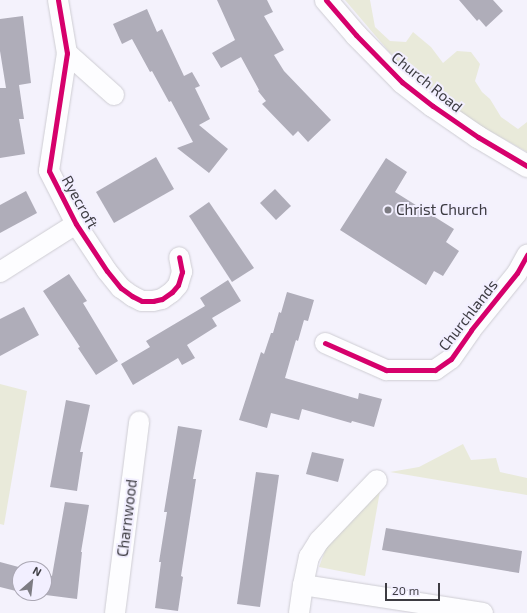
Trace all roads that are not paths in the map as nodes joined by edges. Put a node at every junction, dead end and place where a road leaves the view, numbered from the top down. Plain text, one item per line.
1 (58, 0) edge
2 (326, 0) edge
3 (67, 53) junction
4 (114, 95) dead end
5 (527, 166) edge
6 (76, 224) junction
7 (527, 255) edge
8 (179, 257) dead end
9 (0, 272) edge
10 (325, 343) dead end
11 (139, 422) dead end
12 (377, 480) dead end
13 (303, 586) junction
14 (115, 613) edge
15 (299, 613) edge
16 (483, 613) edge

1 - 3 street, Ryecroft
2 - 5 street, Church Road
3 - 4 street
3 - 6 street, Ryecroft
6 - 8 street, Ryecroft
6 - 9 street, Ryecroft
7 - 10 street, Churchlands
11 - 14 street, Charnwood
12 - 13 street
13 - 15 street
13 - 16 street

